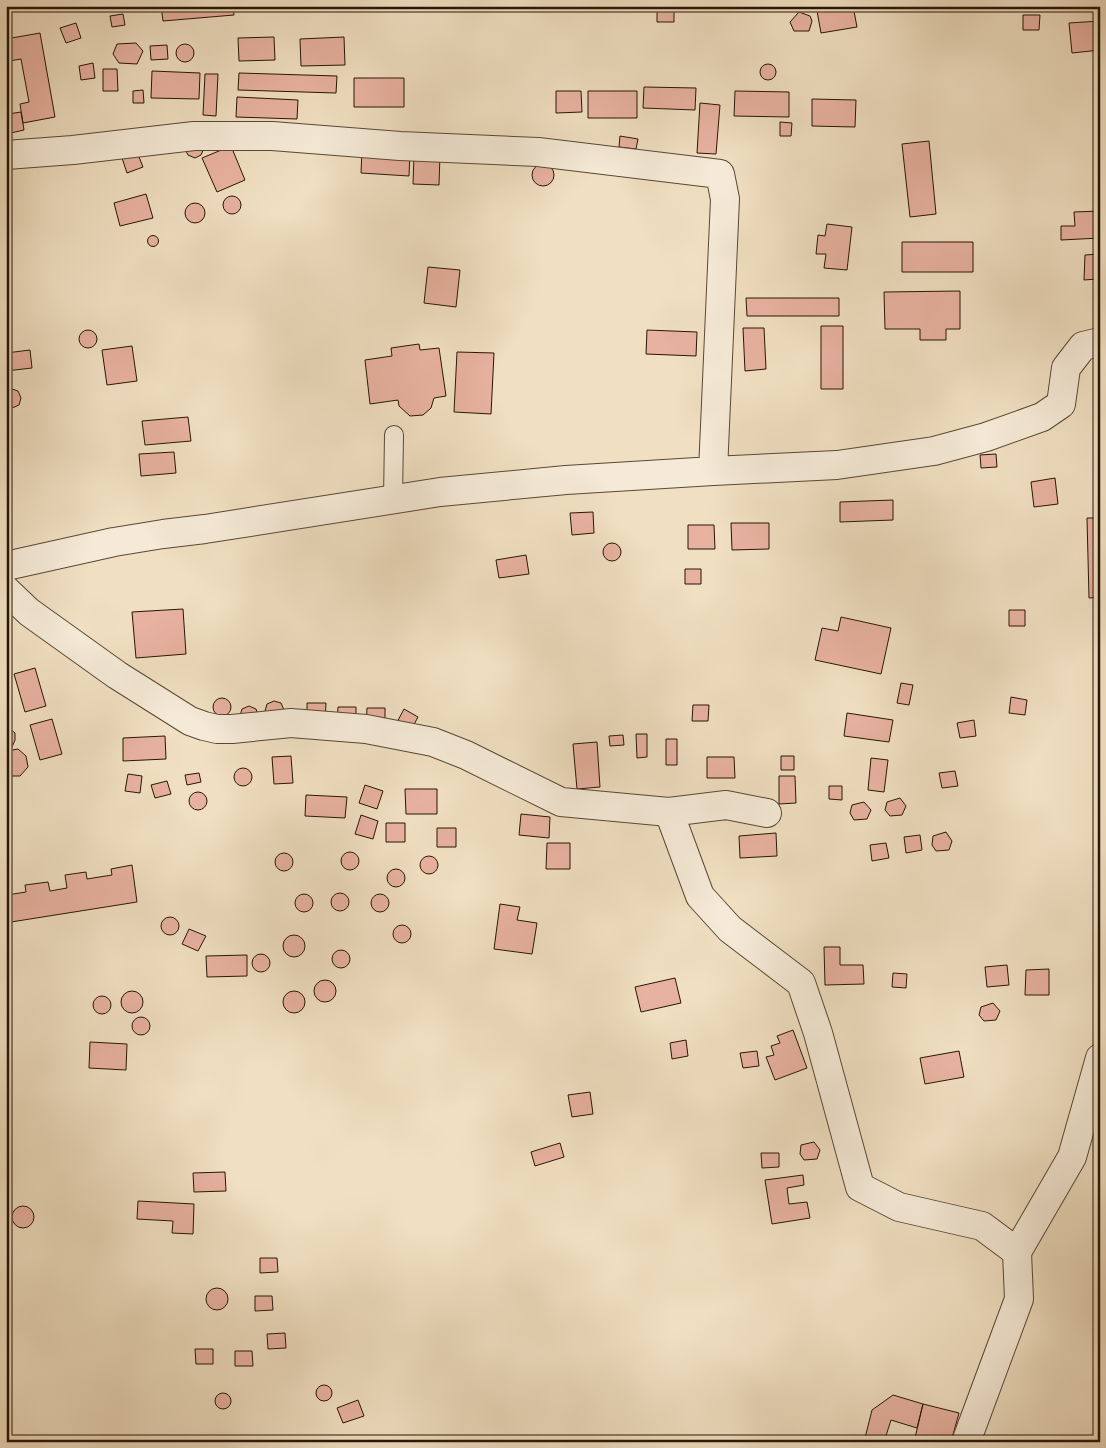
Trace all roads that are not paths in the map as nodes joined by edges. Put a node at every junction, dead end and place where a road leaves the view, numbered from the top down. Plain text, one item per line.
1 (6, 154) edge
2 (1100, 342) edge
3 (394, 435) dead end
4 (714, 470) junction
5 (393, 500) junction
6 (6, 566) edge
7 (6, 590) edge
8 (669, 812) junction
9 (767, 813) dead end
10 (1100, 1058) edge
11 (1017, 1252) junction
12 (966, 1442) edge

1 - 4 street
2 - 4 street
3 - 5 lane
4 - 5 street
5 - 6 street
7 - 8 street
8 - 9 street
8 - 11 street
10 - 11 street
11 - 12 street

